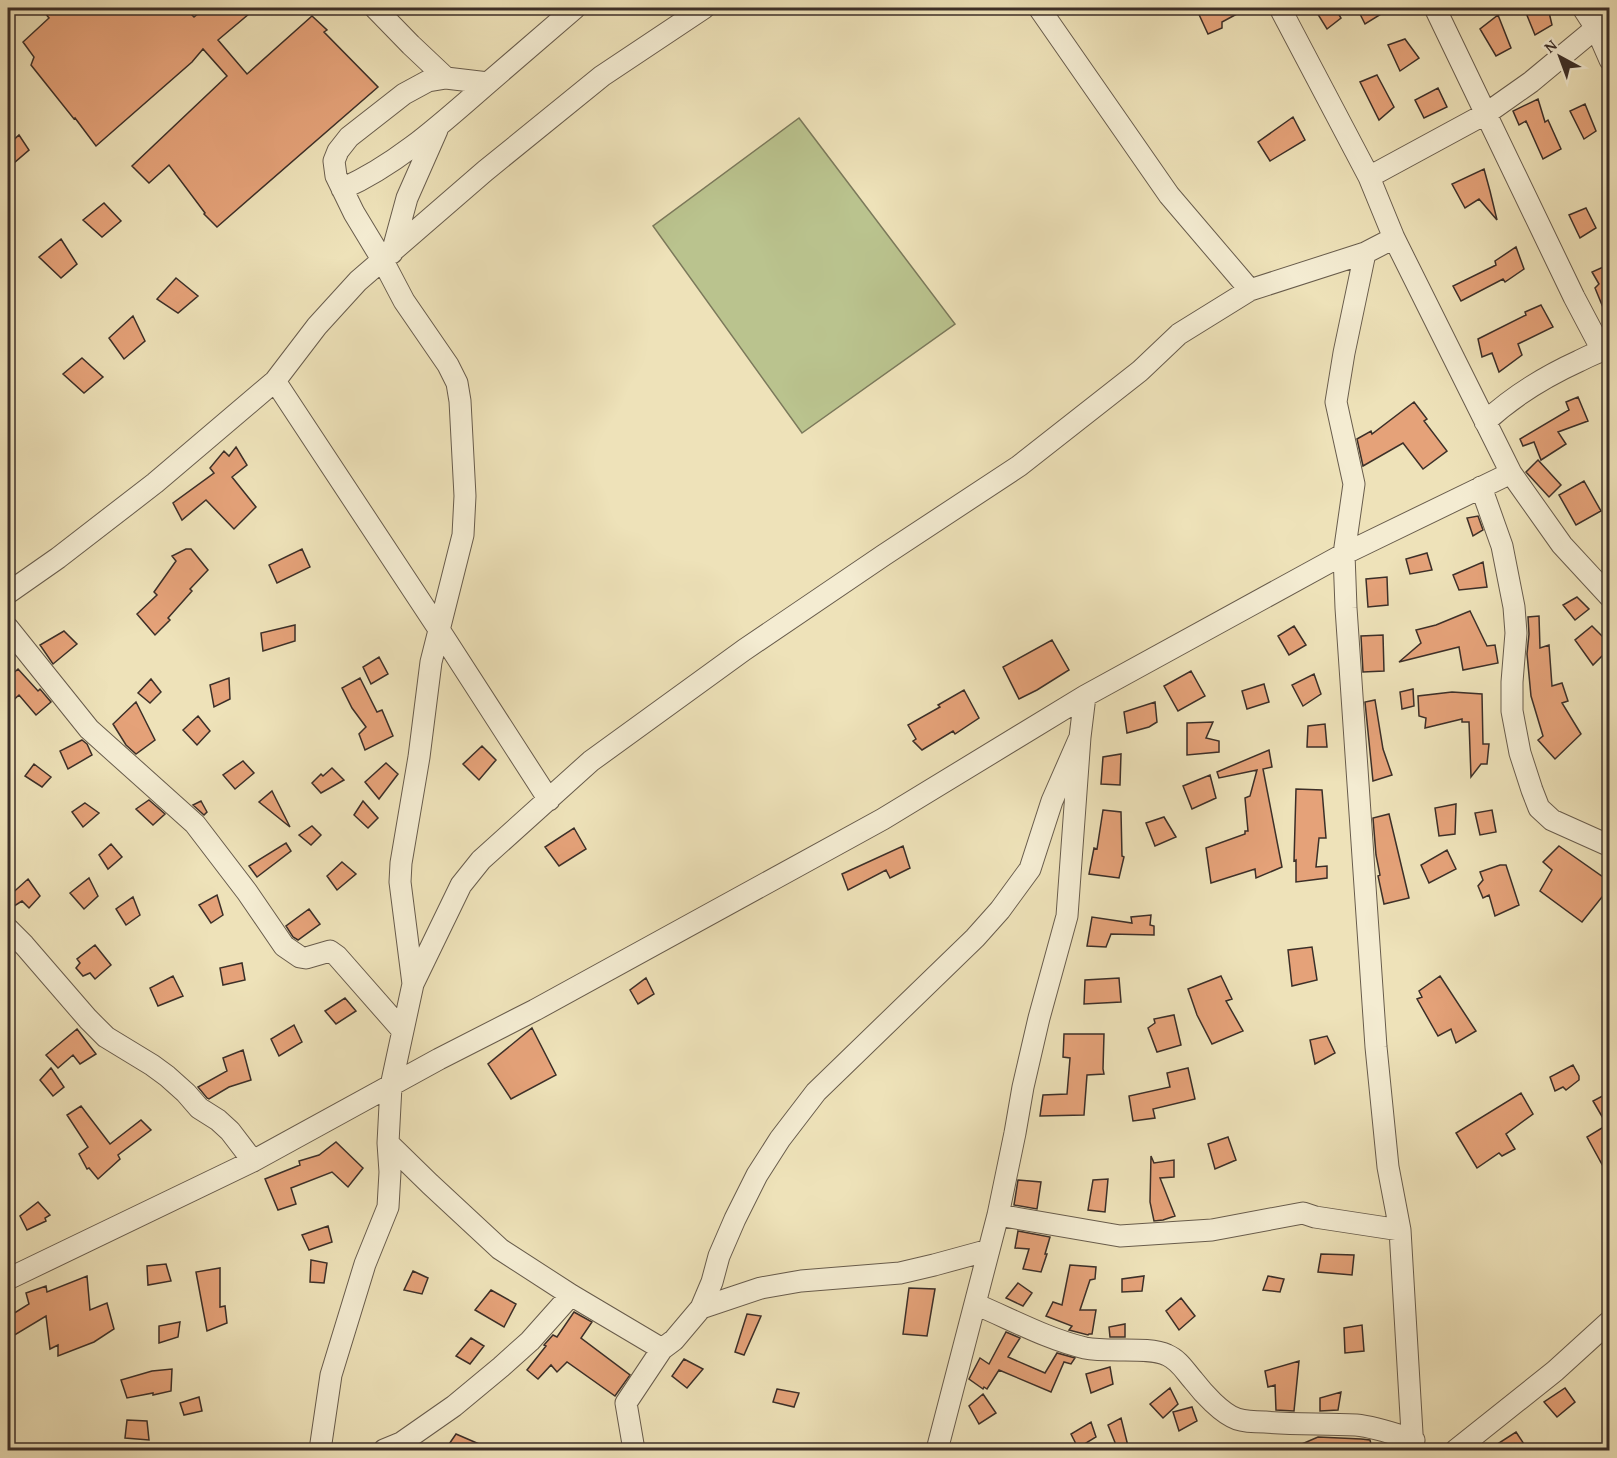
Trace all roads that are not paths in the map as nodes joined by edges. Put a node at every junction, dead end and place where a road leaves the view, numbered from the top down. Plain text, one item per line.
1 (375, 8) edge
2 (575, 8) edge
3 (704, 8) edge
4 (1039, 8) edge
5 (1280, 8) edge
6 (1436, 8) edge
7 (1583, 8) edge
8 (1608, 8) edge
9 (1596, 28) junction
10 (1610, 60) edge
11 (446, 78) junction
12 (488, 83) junction
13 (1487, 113) junction
14 (438, 127) junction
15 (1370, 177) junction
16 (342, 189) junction
17 (1394, 238) junction
18 (1365, 253) junction
19 (387, 257) junction
20 (1250, 290) junction
21 (1606, 349) edge
22 (275, 381) junction
23 (1485, 422) junction
24 (1510, 473) junction
25 (1480, 487) junction
26 (1344, 554) junction
27 (8, 593) edge
28 (1610, 597) edge
29 (8, 628) edge
30 (438, 628) junction
31 (1085, 696) junction
32 (1080, 737) junction
33 (549, 800) junction
34 (1610, 846) edge
35 (8, 929) edge
36 (413, 984) junction
37 (402, 1030) junction
38 (391, 1086) junction
39 (388, 1143) junction
40 (253, 1161) junction
41 (998, 1215) junction
42 (1400, 1230) junction
43 (989, 1250) junction
44 (8, 1279) edge
45 (571, 1295) junction
46 (975, 1304) junction
47 (701, 1308) junction
48 (1610, 1320) edge
49 (662, 1349) junction
50 (1413, 1445) edge
51 (1467, 1447) edge
52 (320, 1450) edge
53 (384, 1450) edge
54 (634, 1450) edge
55 (937, 1450) edge

1 - 11 street
2 - 12 street
3 - 19 street
4 - 20 street
5 - 15 street
6 - 13 street
7 - 9 street
8 - 9 street
9 - 10 street
9 - 13 street
11 - 12 street
11 - 16 street
12 - 14 street
13 - 15 street
13 - 21 street
14 - 16 street
14 - 19 street
15 - 17 street
16 - 19 street
17 - 18 street
17 - 23 street
18 - 20 street
18 - 26 street
19 - 22 street
19 - 30 street
20 - 33 street
21 - 23 street
22 - 27 street
22 - 30 street
23 - 24 street
24 - 25 street
24 - 28 street
25 - 26 street
25 - 34 street
26 - 31 street
26 - 42 street
29 - 37 street
30 - 33 street
30 - 36 street
31 - 32 street
31 - 38 street
32 - 41 street
32 - 47 street
33 - 36 street
35 - 40 street
36 - 37 street
37 - 38 street
38 - 39 street
38 - 40 street
39 - 45 street
39 - 52 street
40 - 44 street
41 - 42 street
41 - 43 street
42 - 50 street
43 - 46 street
43 - 47 street
45 - 49 street
45 - 53 street
46 - 50 street
46 - 55 street
47 - 49 street
48 - 51 street
49 - 54 street

